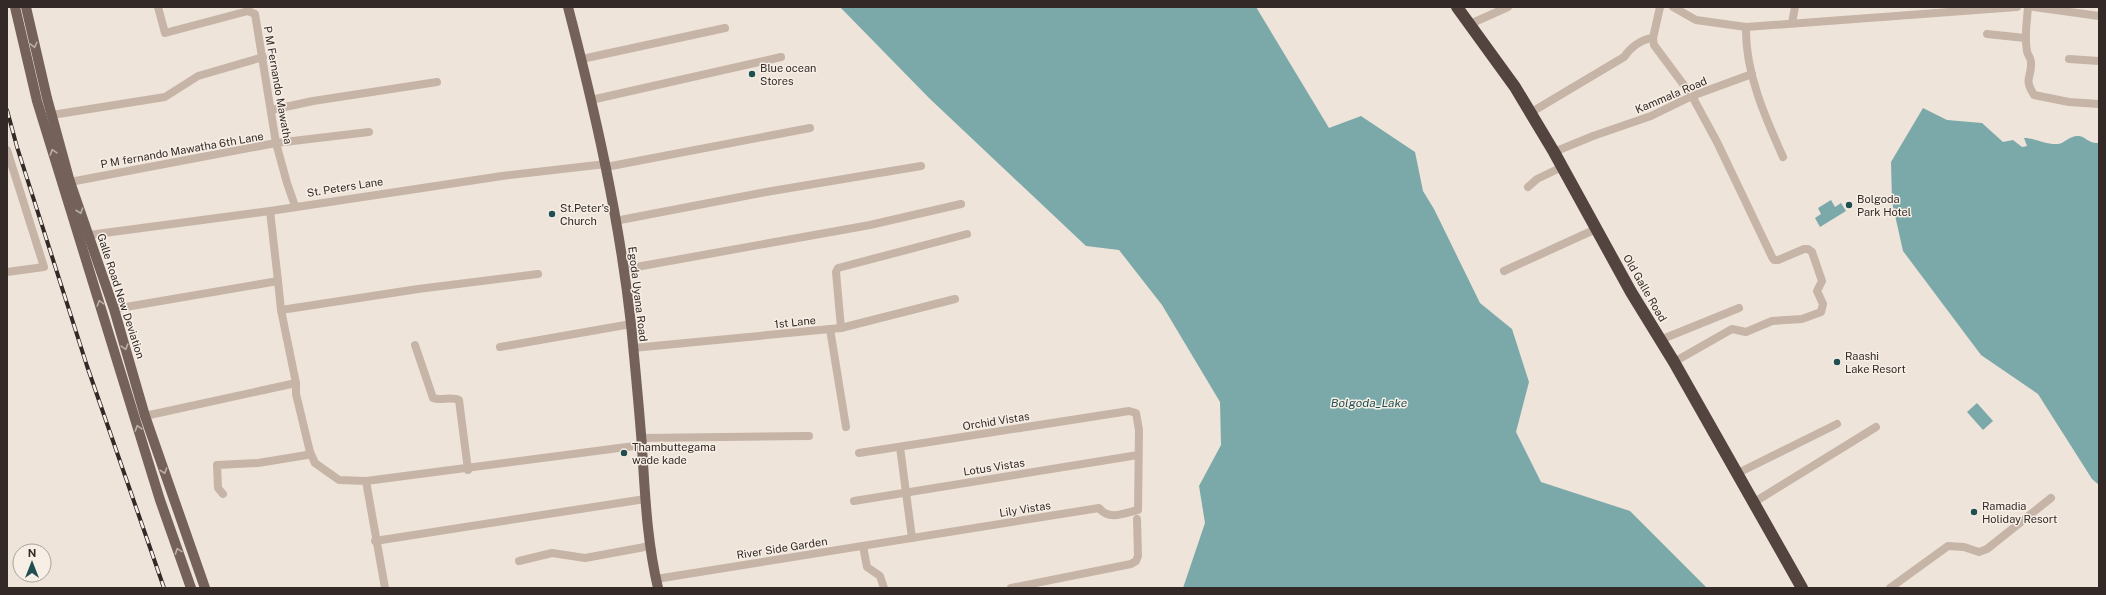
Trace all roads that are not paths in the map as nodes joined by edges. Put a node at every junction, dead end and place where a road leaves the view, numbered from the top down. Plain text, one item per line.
1 (15, 7) edge
2 (26, 7) edge
3 (158, 7) edge
4 (568, 7) edge
5 (1457, 7) edge
6 (1508, 7) edge
7 (1660, 7) edge
8 (1673, 7) edge
9 (1795, 7) edge
10 (2017, 7) edge
11 (2028, 7) edge
12 (2034, 7) edge
13 (1976, 9) edge
14 (1682, 10) edge
15 (1940, 10) edge
16 (2099, 16) edge
17 (1792, 23) junction
18 (1470, 24) junction
19 (1746, 27) junction
20 (725, 28) dead end
21 (1987, 34) dead end
22 (1653, 38) junction
23 (2025, 38) junction
24 (263, 57) junction
25 (781, 57) dead end
26 (582, 59) junction
27 (2069, 59) dead end
28 (2099, 61) edge
29 (1752, 74) junction
30 (437, 82) dead end
31 (1692, 96) junction
32 (591, 100) junction
33 (2099, 104) edge
34 (271, 110) junction
35 (1530, 113) junction
36 (52, 114) junction
37 (810, 128) dead end
38 (369, 132) dead end
39 (276, 143) junction
40 (7, 150) edge
41 (1554, 152) junction
42 (1783, 157) dead end
43 (606, 165) junction
44 (921, 166) dead end
45 (1562, 167) junction
46 (70, 182) junction
47 (1528, 187) dead end
48 (961, 204) dead end
49 (295, 206) junction
50 (270, 211) junction
51 (615, 221) junction
52 (1596, 229) junction
53 (967, 234) dead end
54 (89, 235) junction
55 (625, 269) junction
56 (1504, 271) dead end
57 (7, 272) edge
58 (538, 274) dead end
59 (278, 282) junction
60 (955, 299) dead end
61 (1739, 308) dead end
62 (114, 309) junction
63 (281, 310) junction
64 (631, 324) junction
65 (841, 328) junction
66 (830, 329) junction
67 (1660, 340) junction
68 (415, 345) dead end
69 (500, 347) dead end
70 (633, 348) junction
71 (1674, 362) junction
72 (296, 383) junction
73 (145, 416) junction
74 (1837, 424) dead end
75 (846, 427) dead end
76 (1876, 427) dead end
77 (809, 436) dead end
78 (641, 442) junction
79 (900, 447) junction
80 (310, 452) junction
81 (858, 453) dead end
82 (1138, 455) junction
83 (468, 470) junction
84 (1736, 474) junction
85 (366, 481) junction
86 (906, 493) junction
87 (223, 494) dead end
88 (2050, 498) dead end
89 (645, 499) junction
90 (854, 501) dead end
91 (1753, 503) junction
92 (1137, 519) dead end
93 (912, 538) junction
94 (375, 541) junction
95 (650, 546) junction
96 (863, 546) junction
97 (519, 561) dead end
98 (657, 584) edge
99 (191, 588) edge
100 (204, 588) edge
101 (385, 588) edge
102 (884, 588) edge
103 (1011, 588) edge
104 (1802, 588) edge
105 (1890, 588) edge

99 -> 1 main road, Galle Road New Deviation
2 -> 36 main road, Galle Road New Deviation
3 - 24 street, P M Fernando Mawatha
4 - 26 main road, Egoda Uyana Road
5 - 18 highway, Old Galle Road
6 - 18 street
7 - 22 street
8 - 14 street
9 - 17 street
10 - 13 street
11 - 23 street
12 - 16 street
13 - 15 street
14 - 19 street
15 - 17 street
17 - 19 street
18 - 35 highway, Old Galle Road
19 - 29 street
20 - 26 street
21 - 23 street
22 - 31 street
22 - 35 street
23 - 33 street
24 - 34 street, P M Fernando Mawatha
24 - 36 street
25 - 32 street
26 - 32 main road, Egoda Uyana Road
27 - 28 street
29 - 31 street, Kammala Road
29 - 42 street
30 - 34 street
31 - 41 street, Kammala Road
31 - 71 street
32 - 43 main road, Egoda Uyana Road
34 - 39 street, P M Fernando Mawatha
35 - 41 highway, Old Galle Road
36 - 46 main road, Galle Road New Deviation
37 - 43 street, St. Peters Lane
38 - 39 street, P M fernando Mawatha 6th Lane
39 - 46 street, P M fernando Mawatha 6th Lane
39 - 49 street, P M Fernando Mawatha
40 - 57 street
41 - 45 highway, Old Galle Road
43 - 49 street, St. Peters Lane
43 - 51 main road, Egoda Uyana Road
44 - 51 street
45 - 47 street
45 - 52 highway, Old Galle Road
46 -> 54 main road, Galle Road New Deviation
48 - 55 street
49 - 50 street, St. Peters Lane
50 - 54 street, St. Peters Lane
50 - 59 street
51 - 55 main road, Egoda Uyana Road
52 - 56 street
52 - 67 highway, Old Galle Road
53 - 65 street
54 - 62 main road, Galle Road New Deviation
55 - 64 main road, Egoda Uyana Road
58 - 63 street
59 - 62 street
59 - 63 street
60 - 65 street, 1st Lane
61 - 67 street
62 -> 73 main road, Galle Road New Deviation
63 - 72 street
64 - 69 street
64 - 70 main road, Egoda Uyana Road
65 - 66 street, 1st Lane
66 - 70 street, 1st Lane
66 - 75 street
67 - 71 highway, Old Galle Road
68 - 83 street
70 - 78 main road, Egoda Uyana Road
71 - 84 highway, Old Galle Road
72 - 73 street
72 - 80 street
73 -> 100 main road, Galle Road New Deviation
74 - 84 street
76 - 91 street
77 - 78 street
78 - 83 street
78 - 89 main road, Egoda Uyana Road
79 - 81 street, Orchid Vistas
79 - 82 street, Orchid Vistas
79 - 86 street
80 - 85 street
80 - 87 street
82 - 86 street, Lotus Vistas
82 - 93 street, Lily Vistas
83 - 85 street
84 - 91 highway, Old Galle Road
85 - 94 street
86 - 90 street, Lotus Vistas
86 - 93 street
88 - 105 street
89 - 94 street
89 - 95 main road, Egoda Uyana Road
91 - 104 highway, Old Galle Road
92 - 103 street
93 - 96 street, River Side Garden
94 - 101 street
95 - 97 street
95 - 98 main road, Egoda Uyana Road
96 - 98 street, River Side Garden
96 - 102 street

